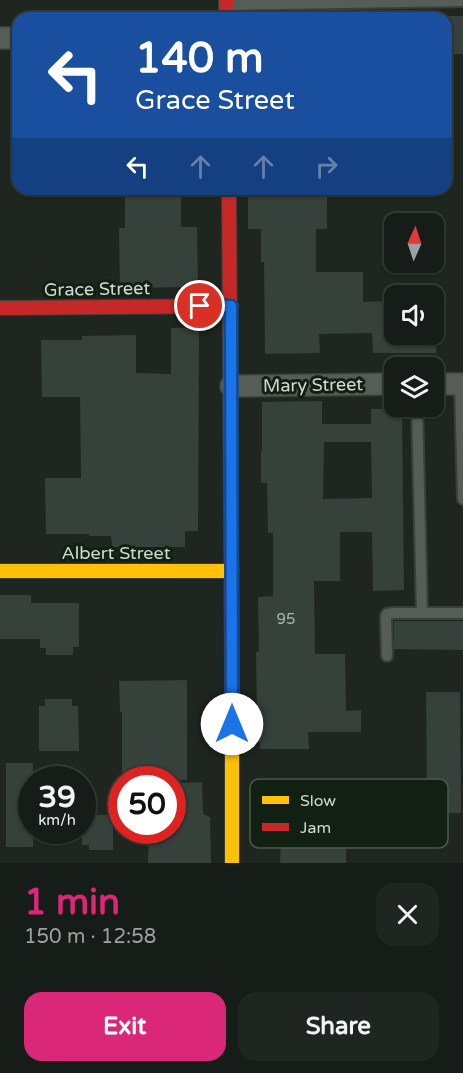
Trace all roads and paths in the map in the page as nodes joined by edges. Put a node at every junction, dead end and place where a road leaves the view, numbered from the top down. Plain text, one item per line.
1 (463, 1) edge
2 (226, 8) edge
3 (229, 195) edge
4 (231, 306) junction
5 (0, 308) edge
6 (384, 384) edge
7 (444, 384) edge
8 (461, 384) edge
9 (231, 386) junction
10 (417, 417) edge
11 (463, 499) edge
12 (232, 571) junction
13 (0, 572) edge
14 (422, 613) junction
15 (463, 613) edge
16 (387, 656) dead end
17 (232, 863) edge

1 - 2 lane
3 - 4 main road
4 - 5 main road, Grace Street
4 - 9 main road
6 - 9 street, Mary Street
7 - 8 street
8 - 11 lane
9 - 12 main road
10 - 14 lane
12 - 13 main road, Albert Street
12 - 17 main road
14 - 15 lane
14 - 16 lane

